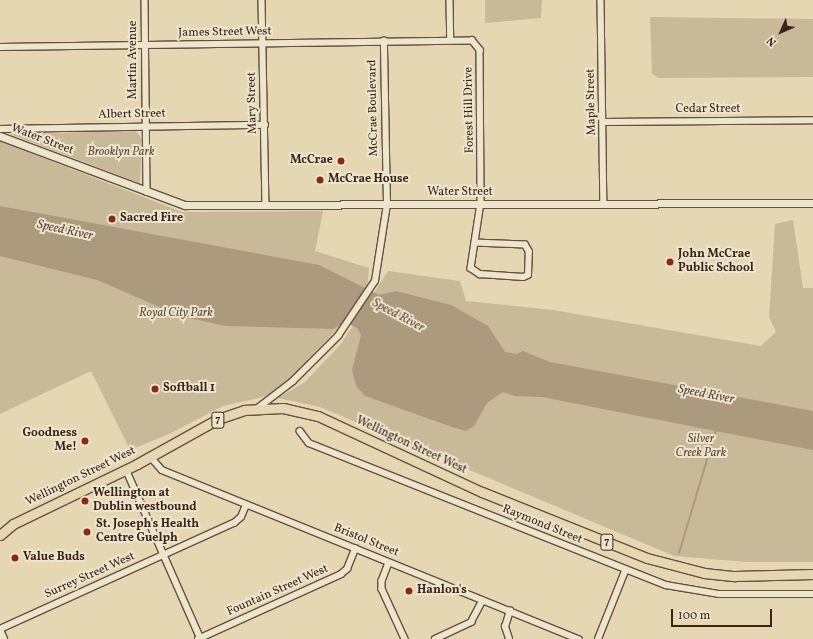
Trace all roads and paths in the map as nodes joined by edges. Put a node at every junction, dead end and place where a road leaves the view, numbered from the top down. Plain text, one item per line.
1 (145, 0) edge
2 (262, 0) edge
3 (450, 0) edge
4 (602, 0) edge
5 (451, 39) junction
6 (384, 41) junction
7 (263, 43) junction
8 (144, 46) junction
9 (0, 47) edge
10 (813, 120) edge
11 (603, 122) junction
12 (265, 124) junction
13 (146, 126) junction
14 (0, 129) edge
15 (0, 136) edge
16 (147, 192) junction
17 (813, 203) edge
18 (387, 204) junction
19 (482, 204) junction
20 (604, 204) junction
21 (266, 205) junction
22 (475, 243) junction
23 (258, 408) junction
24 (300, 430) dead end
25 (150, 456) junction
26 (126, 469) junction
27 (246, 505) junction
28 (13, 524) junction
29 (0, 527) edge
30 (0, 535) edge
31 (356, 550) junction
32 (162, 555) junction
33 (389, 563) junction
34 (625, 571) junction
35 (813, 574) edge
36 (813, 594) edge
37 (482, 600) junction
38 (510, 611) junction
39 (0, 628) edge
40 (0, 632) edge
41 (3, 639) edge
42 (200, 639) edge
43 (405, 639) edge
44 (435, 639) edge
45 (509, 639) edge
46 (579, 639) edge
47 (598, 639) edge

1 - 8 street, Martin Avenue
2 - 7 street, Mary Street
3 - 5 street
4 - 11 street, Maple Street
5 - 6 street, James Street West
5 - 19 street, Forest Hill Drive
6 - 7 street, James Street West
6 - 18 street, McCrae Boulevard
7 - 8 street, James Street West
7 - 12 street, Mary Street
8 - 9 street, James Street West
8 - 13 street, Martin Avenue
10 - 11 street, Cedar Street
11 - 20 street, Maple Street
12 - 13 street, Albert Street
12 - 21 street, Mary Street
13 - 14 street, Albert Street
13 - 16 street, Martin Avenue
15 - 16 street, Water Street
16 - 21 street, Water Street
17 - 20 street, Water Street
18 - 19 street, Water Street
18 - 21 street, Water Street
18 - 23 street, McCrae Boulevard
19 - 20 street, Water Street
19 - 22 street, Forest Hill Drive
22 - 22 street, Forest Hill Drive
23 - 25 main road, Wellington Street West / 7
23 - 35 main road, Wellington Street West / 7
24 - 34 street, Raymond Street
25 - 26 main road, Wellington Street West / 7
25 - 27 street, Bristol Street
26 - 28 main road, Wellington Street West / 7
26 - 32 street
27 - 31 street, Bristol Street
27 - 32 street, Surrey Street West
28 - 29 main road, Wellington Street West / 7
28 - 30 main road, Wellington Street West / 7
31 - 33 street, Bristol Street
31 - 42 street, Fountain Street West
32 - 39 street, Surrey Street West
32 - 42 street
33 - 37 street, Bristol Street
33 - 43 street
34 - 36 street, Raymond Street
34 - 47 street
37 - 38 street, Bristol Street
37 - 44 street
38 - 45 street
38 - 46 street, Bristol Street
40 - 41 main road

